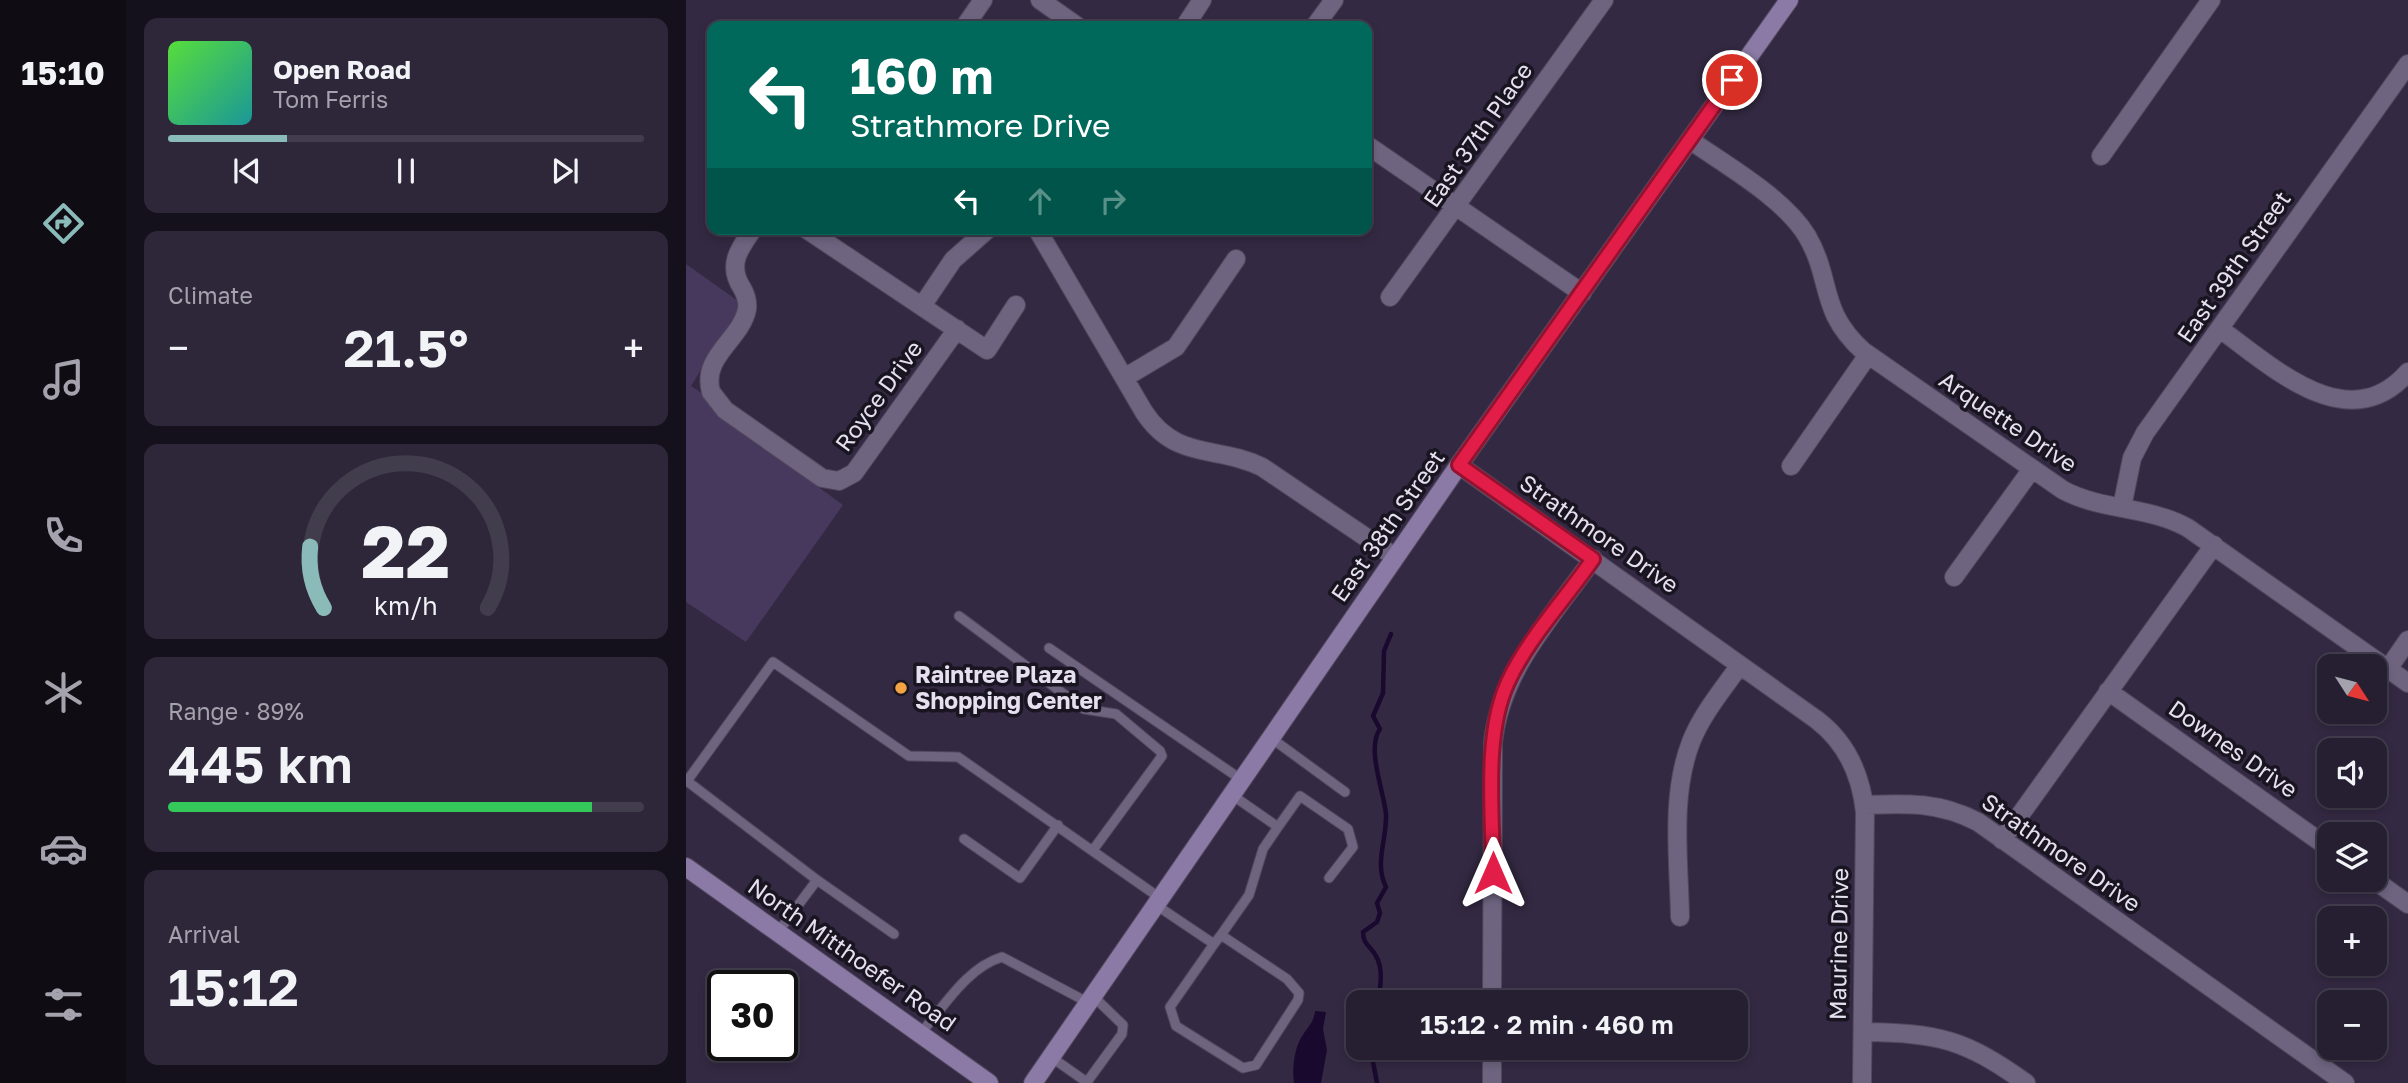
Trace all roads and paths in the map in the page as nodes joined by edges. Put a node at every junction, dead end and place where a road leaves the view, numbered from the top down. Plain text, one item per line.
1 (983, 0) edge
2 (1040, 0) edge
3 (1202, 0) edge
4 (1334, 0) edge
5 (1604, 0) edge
6 (1788, 0) edge
7 (2211, 0) edge
8 (968, 21) edge
9 (1070, 21) edge
10 (1188, 21) edge
11 (1319, 21) edge
12 (2408, 64) edge
13 (1690, 140) junction
14 (1372, 149) edge
15 (2101, 156) dead end
16 (1456, 208) junction
17 (748, 235) edge
18 (815, 235) edge
19 (981, 235) edge
20 (1041, 235) edge
21 (1236, 259) dead end
22 (1582, 293) junction
23 (1391, 297) dead end
24 (1016, 305) dead end
25 (922, 306) junction
26 (957, 329) junction
27 (2220, 329) junction
28 (1868, 355) junction
29 (2408, 372) edge
30 (1124, 378) junction
31 (1459, 465) junction
32 (1791, 466) dead end
33 (2032, 469) junction
34 (2122, 507) junction
35 (2214, 545) junction
36 (1395, 557) junction
37 (1593, 559) junction
38 (1954, 577) dead end
39 (959, 616) dead end
40 (2408, 640) edge
41 (1049, 648) dead end
42 (1740, 665) junction
43 (2388, 669) junction
44 (2408, 683) edge
45 (2108, 691) junction
46 (1271, 738) junction
47 (1237, 788) junction
48 (1345, 792) dead end
49 (1865, 805) junction
50 (1058, 825) junction
51 (1278, 827) junction
52 (964, 839) dead end
53 (2002, 839) junction
54 (2317, 839) edge
55 (1093, 850) junction
56 (686, 867) edge
57 (1329, 878) dead end
58 (817, 880) junction
59 (2387, 889) edge
60 (1158, 902) junction
61 (2408, 904) edge
62 (1680, 917) dead end
63 (778, 932) junction
64 (894, 934) dead end
65 (1221, 935) junction
66 (1214, 944) junction
67 (1492, 990) edge
68 (1091, 1000) junction
69 (1863, 1032) junction
70 (920, 1034) junction
71 (1051, 1057) junction
72 (1492, 1060) edge
73 (989, 1083) edge
74 (1033, 1083) edge
75 (1088, 1083) edge
76 (1492, 1083) edge
77 (1862, 1083) edge
78 (2026, 1083) edge
79 (2345, 1083) edge

1 - 8 street
2 - 9 street
3 - 10 street
4 - 11 street
5 - 16 street, East 37th Place
6 - 13 main road, East 38th Street
7 - 15 street
12 - 27 street, East 39th Street
13 - 22 main road, East 38th Street
13 - 28 street, Arquette Drive
14 - 16 street
16 - 22 street
16 - 23 street, East 37th Place
17 - 26 street, Royce Drive
18 - 25 street
19 - 25 street
20 - 30 street
21 - 30 street
22 - 31 main road, East 38th Street
24 - 26 street
25 - 26 street
27 - 29 street
27 - 34 street, East 39th Street
28 - 32 street
28 - 33 street, Arquette Drive
30 - 36 street
31 - 36 main road, East 38th Street
31 - 37 street, Strathmore Drive
33 - 34 street, Arquette Drive
33 - 38 street
34 - 35 street, Arquette Drive
35 - 43 street, Arquette Drive
35 - 45 street
36 - 46 main road, East 38th Street
37 - 42 street, Strathmore Drive
37 - 67 street
39 - 55 lane
40 - 43 street
41 - 47 lane
42 - 49 street, Strathmore Drive
42 - 62 street
43 - 44 street, Arquette Drive
45 - 53 street
45 - 54 street, Downes Drive
46 - 47 main road, East 38th Street
46 - 48 lane
47 - 51 lane
47 - 60 main road, East 38th Street
49 - 53 street, Strathmore Drive
49 - 69 street, Maurine Drive
50 - 52 lane
50 - 55 lane
50 - 58 lane
51 - 57 lane
51 - 65 lane
53 - 79 street, Strathmore Drive
55 - 60 lane
56 - 63 main road, North Mitthoefer Road
58 - 63 lane
58 - 64 lane
59 - 61 street
60 - 66 lane
60 - 68 main road, East 38th Street
63 - 70 main road, North Mitthoefer Road
65 - 66 lane
65 - 66 lane
68 - 70 lane
68 - 71 main road, East 38th Street
68 - 75 lane
69 - 77 street, Maurine Drive
69 - 78 street
70 - 73 main road, North Mitthoefer Road
71 - 74 main road, East 38th Street
71 - 75 lane
72 - 76 street

